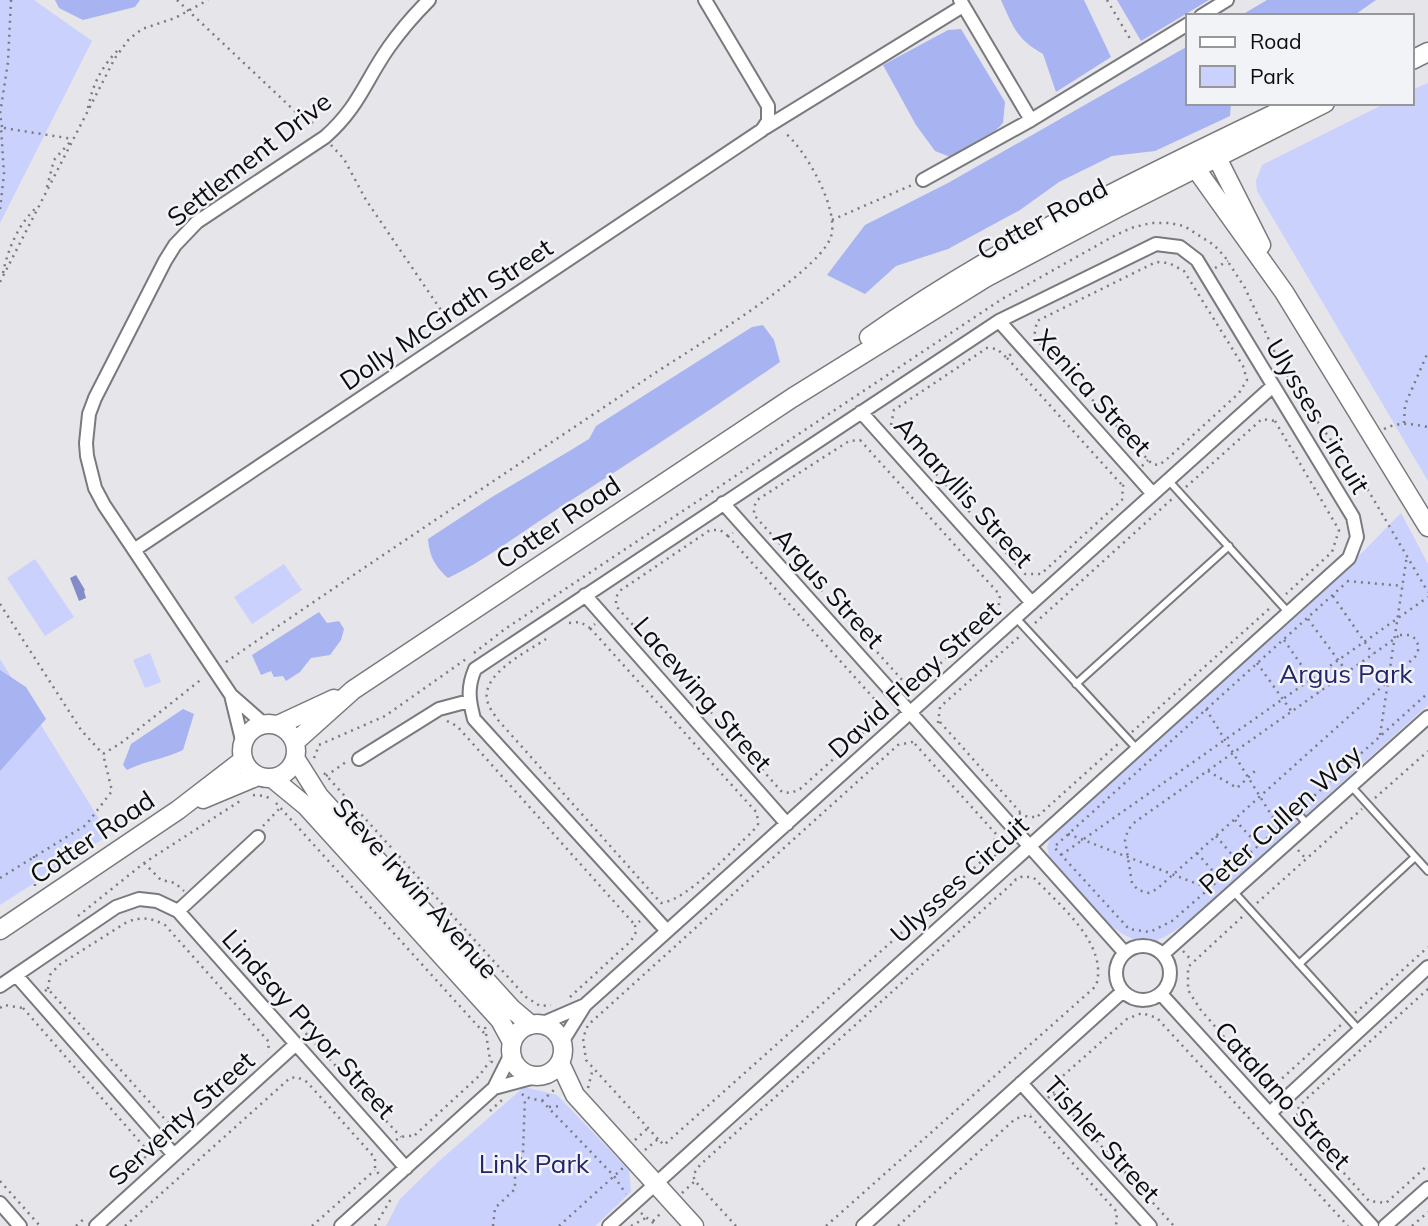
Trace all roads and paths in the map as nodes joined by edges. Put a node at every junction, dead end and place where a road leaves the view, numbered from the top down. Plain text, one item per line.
1 (11, 0) edge
2 (177, 0) edge
3 (208, 0) edge
4 (429, 0) edge
5 (705, 0) edge
6 (1107, 0) edge
7 (1227, 0) edge
8 (962, 3) edge
9 (189, 10) junction
10 (1204, 14) edge
11 (1186, 25) edge
12 (129, 39) junction
13 (1139, 54) junction
14 (1294, 105) edge
15 (1321, 105) edge
16 (88, 112) junction
17 (1031, 120) junction
18 (1, 127) edge
19 (762, 130) junction
20 (325, 137) junction
21 (1259, 137) junction
22 (73, 139) junction
23 (1214, 151) junction
24 (1192, 163) junction
25 (923, 180) joint
26 (1231, 184) junction
27 (46, 192) junction
28 (40, 205) junction
29 (0, 209) edge
30 (832, 220) junction
31 (1, 281) edge
32 (1284, 292) junction
33 (999, 321) junction
34 (452, 336) junction
35 (1034, 337) junction
36 (1021, 346) junction
37 (1428, 352) edge
38 (1007, 358) junction
39 (1273, 386) junction
40 (861, 412) junction
41 (1275, 421) dead end
42 (1404, 423) junction
43 (1428, 427) edge
44 (899, 434) dead end
45 (1372, 435) junction
46 (1148, 460) junction
47 (1135, 473) junction
48 (935, 474) dead end
49 (1168, 480) junction
50 (1123, 486) junction
51 (1153, 494) junction
52 (723, 503) junction
53 (754, 515) junction
54 (743, 525) junction
55 (1428, 527) edge
56 (728, 536) junction
57 (1229, 546) junction
58 (134, 550) junction
59 (1407, 555) junction
60 (1403, 586) junction
61 (1428, 592) edge
62 (585, 595) junction
63 (1332, 596) junction
64 (1428, 597) edge
65 (1279, 601) junction
66 (1032, 603) junction
67 (0, 604) edge
68 (616, 606) junction
69 (1289, 612) junction
70 (604, 616) junction
71 (1016, 618) junction
72 (1307, 618) junction
73 (1398, 618) junction
74 (569, 623) dead end
75 (590, 628) junction
76 (548, 637) dead end
77 (1284, 639) junction
78 (1394, 639) junction
79 (1364, 642) junction
80 (1373, 654) junction
81 (1338, 660) junction
82 (1257, 663) junction
83 (214, 670) junction
84 (1347, 672) junction
85 (1311, 679) junction
86 (1387, 682) junction
87 (1076, 684) junction
88 (353, 690) junction
89 (1320, 692) junction
90 (1428, 693) edge
91 (231, 695) junction
92 (1283, 699) junction
93 (469, 701) junction
94 (1206, 709) junction
95 (1292, 712) junction
96 (910, 713) junction
97 (442, 715) dead end
98 (1428, 717) edge
99 (940, 722) dead end
100 (271, 725) junction
101 (1380, 736) junction
102 (1126, 737) junction
103 (1225, 740) junction
104 (915, 744) dead end
105 (1137, 749) junction
106 (295, 750) junction
107 (1428, 751) edge
108 (243, 752) junction
109 (1233, 753) junction
110 (103, 754) junction
111 (359, 759) joint
112 (315, 764) dead end
113 (1256, 770) dead end
114 (1208, 771) junction
115 (326, 776) dead end
116 (265, 777) junction
117 (1248, 777) junction
118 (334, 784) dead end
119 (1351, 786) junction
120 (250, 796) dead end
121 (1260, 796) junction
122 (244, 798) dead end
123 (1368, 804) junction
124 (280, 808) junction
125 (178, 810) junction
126 (1295, 810) junction
127 (1020, 812) junction
128 (1038, 816) junction
129 (1235, 819) junction
130 (1009, 823) junction
131 (787, 824) junction
132 (1308, 825) junction
133 (1049, 828) junction
134 (1279, 828) junction
135 (996, 834) junction
136 (1068, 834) junction
137 (1216, 836) junction
138 (258, 837) joint
139 (1082, 840) junction
140 (1061, 841) junction
141 (1029, 846) junction
142 (1259, 846) junction
143 (992, 852) junction
144 (1197, 853) junction
145 (1061, 855) junction
146 (34, 856) junction
147 (1128, 857) junction
148 (1415, 857) junction
149 (1240, 863) junction
150 (1005, 867) junction
151 (1428, 871) edge
152 (1173, 874) junction
153 (0, 878) edge
154 (1220, 879) junction
155 (1016, 880) junction
156 (1210, 888) junction
157 (1233, 891) junction
158 (42, 902) junction
159 (1250, 910) junction
160 (177, 911) junction
161 (650, 912) junction
162 (77, 917) dead end
163 (635, 925) junction
164 (0, 930) edge
165 (667, 931) junction
166 (1125, 953) junction
167 (1163, 954) junction
168 (1299, 964) junction
169 (1428, 967) edge
170 (16, 975) junction
171 (0, 986) edge
172 (48, 989) dead end
173 (1428, 989) edge
174 (1122, 992) junction
175 (1161, 993) junction
176 (0, 998) edge
177 (562, 1000) dead end
178 (554, 1005) dead end
179 (585, 1005) junction
180 (0, 1008) edge
181 (23, 1008) dead end
182 (536, 1025) junction
183 (1359, 1031) junction
184 (562, 1042) junction
185 (296, 1044) junction
186 (512, 1048) junction
187 (268, 1055) dead end
188 (586, 1060) dead end
189 (560, 1063) junction
190 (539, 1076) junction
191 (1021, 1083) junction
192 (1277, 1083) dead end
193 (494, 1088) junction
194 (1053, 1093) junction
195 (575, 1095) junction
196 (1041, 1105) junction
197 (1270, 1113) junction
198 (1030, 1115) junction
199 (171, 1126) dead end
200 (185, 1127) dead end
201 (648, 1128) junction
202 (582, 1130) dead end
203 (415, 1135) dead end
204 (575, 1135) junction
205 (658, 1139) junction
206 (634, 1150) junction
207 (174, 1155) junction
208 (1428, 1165) edge
209 (406, 1168) junction
210 (375, 1170) junction
211 (137, 1171) dead end
212 (614, 1176) junction
213 (0, 1181) edge
214 (388, 1183) junction
215 (656, 1183) junction
216 (1428, 1188) edge
217 (622, 1191) dead end
218 (0, 1203) edge
219 (1428, 1212) edge
220 (1144, 1224) edge
221 (20, 1226) edge
222 (40, 1226) edge
223 (96, 1226) edge
224 (125, 1226) edge
225 (312, 1226) edge
226 (341, 1226) edge
227 (493, 1226) edge
228 (559, 1226) edge
229 (609, 1226) edge
230 (631, 1226) edge
231 (657, 1226) edge
232 (694, 1226) edge
233 (736, 1226) edge
234 (826, 1226) edge
235 (863, 1226) edge
236 (898, 1226) edge
237 (1116, 1226) edge
238 (1174, 1226) edge
239 (1348, 1226) edge
240 (1372, 1226) edge
241 (1385, 1226) edge
242 (1412, 1226) edge

1 - 18 path
2 - 9 path
3 - 9 path
4 - 20 street, Settlement Drive
5 - 19 street
6 - 13 path
7 - 10 street
8 - 17 street
8 - 19 street, Dolly McGrath Street
9 - 12 path
9 - 20 path
11 - 13 street
12 - 16 path
12 - 16 path
13 - 17 street
14 - 23 main road, Cotter Road
15 - 21 main road, Cotter Road
16 - 22 path
17 - 25 street
18 - 22 path
18 - 29 path
19 - 30 path
19 - 34 street, Dolly McGrath Street
20 - 34 path
20 - 58 street, Settlement Drive
21 - 23 main road, Cotter Road
21 - 26 main road
22 - 27 path
22 - 27 path
23 - 24 main road, Cotter Road
23 - 26 main road
24 - 32 main road
24 - 88 main road, Cotter Road
25 - 30 path
26 - 32 main road
27 - 28 path
28 - 31 path
28 - 31 path
30 - 83 path
32 - 45 main road
33 - 36 street, Xenica Street
33 - 39 street, Ulysses Circuit
33 - 40 street, Ulysses Circuit
34 - 58 street, Dolly McGrath Street
35 - 36 path
35 - 46 path
35 - 46 path
36 - 38 path
36 - 47 street, Xenica Street
37 - 42 path
38 - 44 path
38 - 50 path
39 - 49 street, David Fleay Street
39 - 69 street, Ulysses Circuit
40 - 52 street, Ulysses Circuit
40 - 66 street, Amaryllis Street
41 - 65 path
42 - 43 path
42 - 45 path
45 - 55 main road
46 - 47 path
47 - 50 path
47 - 51 street, Xenica Street
48 - 50 path
49 - 51 street, David Fleay Street
49 - 57 lane
51 - 66 street, David Fleay Street
52 - 54 street, Argus Street
52 - 62 street, Ulysses Circuit
53 - 53 path
53 - 54 path
54 - 56 path
54 - 96 street, Argus Street
56 - 68 path
56 - 68 path
57 - 65 lane
57 - 87 lane
58 - 83 street, Settlement Drive
59 - 60 path
59 - 61 path
59 - 112 path
60 - 63 path
60 - 73 path
62 - 70 street, Lacewing Street
62 - 93 street, Ulysses Circuit
63 - 72 path
63 - 79 path
64 - 73 path
65 - 69 lane
65 - 102 path
66 - 71 street, David Fleay Street
67 - 110 path
68 - 70 path
69 - 105 street, Ulysses Circuit
70 - 75 path
70 - 131 street, Lacewing Street
71 - 87 lane
71 - 96 street, David Fleay Street
72 - 77 path
72 - 81 path
73 - 78 path
73 - 79 path
74 - 75 path
75 - 76 path
77 - 82 path
77 - 85 path
78 - 80 path
78 - 86 path
78 - 86 path
79 - 80 path
79 - 81 path
80 - 84 path
81 - 84 path
81 - 85 path
82 - 92 path
82 - 94 path
83 - 91 street, Settlement Drive
83 - 110 path
84 - 89 path
85 - 89 path
85 - 92 path
86 - 101 path
86 - 121 path
87 - 102 lane
88 - 100 main road, Cotter Road
88 - 106 main road, Cotter Road
89 - 95 path
90 - 101 path
91 - 100 street, Settlement Drive
91 - 108 street, Settlement Drive
92 - 95 path
92 - 103 path
93 - 111 street
93 - 161 street
94 - 103 path
94 - 136 path
95 - 109 path
96 - 130 street, Argus Street
96 - 131 street, David Fleay Street
97 - 163 path
98 - 119 street, Peter Cullen Way
99 - 127 path
100 - 106 main road
100 - 108 main road
101 - 126 path
102 - 105 lane
102 - 128 path
103 - 109 path
103 - 139 path
104 - 135 path
105 - 133 street, Ulysses Circuit
106 - 116 main road
106 - 182 main road, Steve Irwin Avenue
107 - 123 path
108 - 116 main road
108 - 125 main road, Cotter Road
109 - 114 path
109 - 117 path
110 - 146 path
111 - 115 path
113 - 117 path
114 - 117 path
114 - 147 path
116 - 125 main road, Cotter Road
116 - 186 main road, Steve Irwin Avenue
117 - 121 path
118 - 178 path
119 - 123 lane
119 - 132 street, Peter Cullen Way
120 - 124 path
121 - 129 path
121 - 134 path
122 - 162 path
123 - 148 lane
123 - 159 path
124 - 138 path
124 - 203 path
125 - 158 main road, Cotter Road
126 - 132 lane
126 - 134 path
127 - 128 path
127 - 130 path
128 - 133 path
129 - 137 path
129 - 142 path
130 - 135 path
130 - 141 street, Argus Street
131 - 165 street, David Fleay Street
132 - 157 street, Peter Cullen Way
133 - 140 path
133 - 141 street, Ulysses Circuit
134 - 142 path
135 - 143 path
136 - 139 path
136 - 140 path
137 - 144 path
137 - 149 path
138 - 160 street
139 - 145 path
139 - 147 path
140 - 145 path
141 - 150 street, Ulysses Circuit
141 - 166 street, Argus Street
142 - 149 path
143 - 150 path
143 - 205 path
144 - 152 path
144 - 154 path
145 - 156 path
146 - 153 path
146 - 158 path
147 - 152 path
147 - 152 path
148 - 151 lane
148 - 168 lane
149 - 154 path
150 - 155 path
150 - 215 street, Ulysses Circuit
152 - 156 path
154 - 156 path
155 - 233 path
155 - 234 path
157 - 159 lane
157 - 167 street, Peter Cullen Way
158 - 164 main road, Cotter Road
159 - 168 lane
159 - 192 path
160 - 170 street, Lindsay Pryor Street
160 - 185 street, Lindsay Pryor Street
161 - 163 path
161 - 165 street
163 - 177 path
165 - 179 street, David Fleay Street
166 - 167 street
166 - 174 street
167 - 175 street
168 - 183 lane
169 - 183 street
170 - 171 street, Lindsay Pryor Street
170 - 207 street
172 - 187 path
173 - 208 path
174 - 175 street
174 - 191 street
175 - 197 street, Catalano Street
176 - 180 path
179 - 182 street, David Fleay Street
179 - 184 street, David Fleay Street
181 - 211 path
182 - 184 main road
182 - 186 main road
183 - 197 street
184 - 189 main road
185 - 207 street, Serventy Street
185 - 209 street, Lindsay Pryor Street
186 - 190 main road
186 - 193 street
188 - 201 path
189 - 190 main road
189 - 195 main road
190 - 193 street
190 - 195 main road
191 - 196 street, Tishler Street
191 - 235 street
193 - 209 street
194 - 196 path
194 - 238 path
194 - 239 path
195 - 206 main road
196 - 198 path
196 - 220 street, Tishler Street
197 - 240 street, Catalano Street
198 - 236 path
198 - 237 path
199 - 200 path
201 - 205 path
201 - 206 path
202 - 204 path
204 - 212 path
204 - 227 path
205 - 206 path
206 - 212 path
206 - 215 main road
207 - 223 street, Serventy Street
209 - 214 street
210 - 214 path
210 - 224 path
210 - 225 path
212 - 217 path
212 - 228 path
213 - 222 path
214 - 226 street
215 - 229 street, Ulysses Circuit
215 - 232 main road
216 - 241 street
218 - 221 street
219 - 242 path
230 - 231 path

